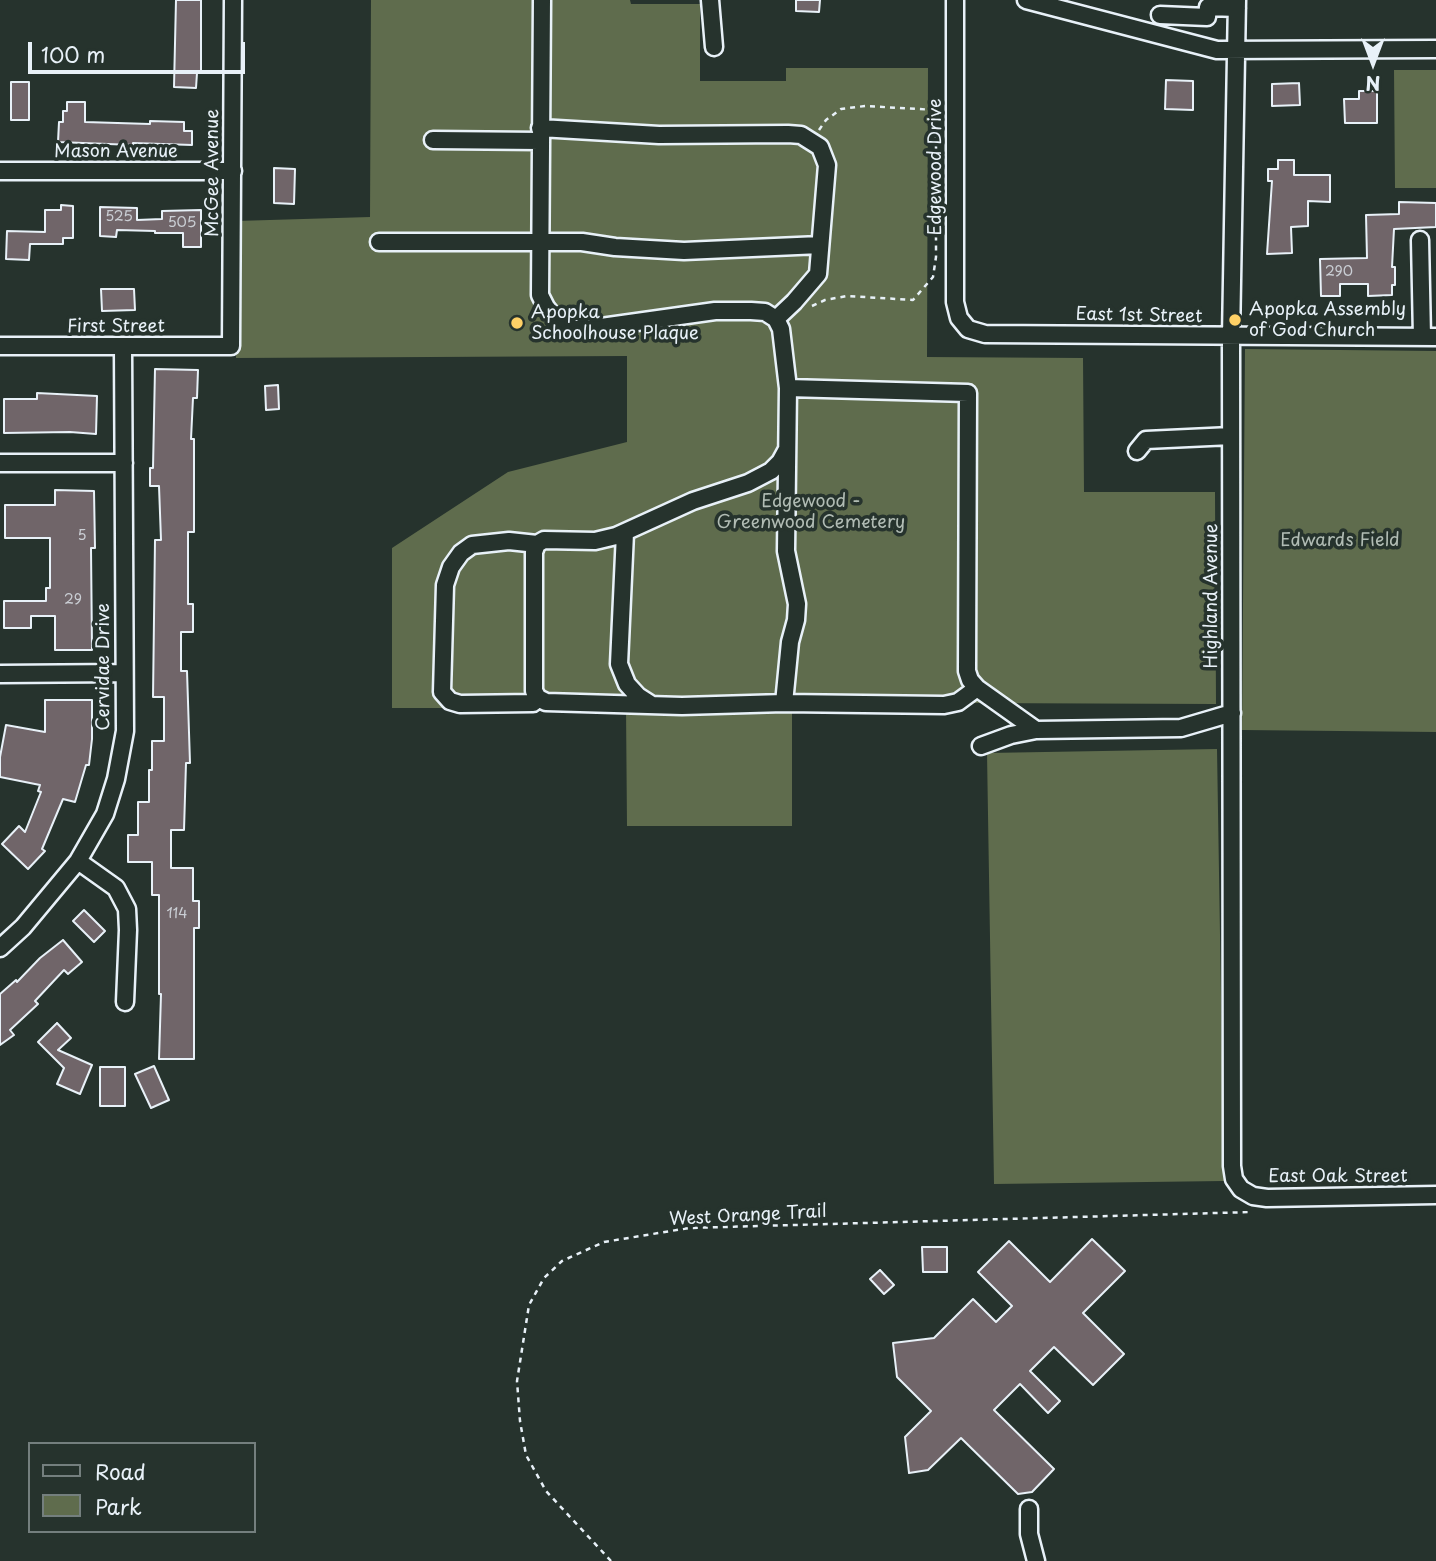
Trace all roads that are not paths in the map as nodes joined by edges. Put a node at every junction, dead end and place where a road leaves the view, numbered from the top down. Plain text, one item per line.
1 (233, 0) edge
2 (542, 0) edge
3 (710, 0) edge
4 (955, 0) edge
5 (1026, 0) edge
6 (1237, 4) edge
7 (1160, 15) dead end
8 (714, 47) dead end
9 (1436, 49) edge
10 (1237, 50) junction
11 (540, 134) junction
12 (433, 140) dead end
13 (0, 171) edge
14 (233, 171) junction
15 (1420, 240) dead end
16 (379, 242) dead end
17 (540, 242) junction
18 (820, 244) junction
19 (776, 319) junction
20 (968, 330) joint
21 (1231, 337) junction
22 (1429, 337) edge
23 (0, 346) edge
24 (123, 346) junction
25 (231, 346) joint
26 (788, 388) junction
27 (1231, 436) junction
28 (787, 449) junction
29 (1137, 451) dead end
30 (0, 463) edge
31 (124, 463) junction
32 (625, 533) junction
33 (537, 544) junction
34 (123, 673) junction
35 (0, 674) edge
36 (976, 688) junction
37 (538, 698) junction
38 (785, 704) junction
39 (652, 705) junction
40 (1232, 713) junction
41 (1035, 730) junction
42 (981, 746) dead end
43 (78, 861) junction
44 (0, 948) edge
45 (125, 1002) dead end
46 (1241, 1189) joint
47 (1436, 1195) edge
48 (1029, 1509) dead end
49 (1036, 1561) edge

1 - 14 street, McGee Avenue
2 - 11 street
3 - 8 street
4 - 20 street, Edgewood Drive
5 - 10 street
6 - 7 street
6 - 10 street, Highland Avenue
9 - 10 street
10 - 21 street, Highland Avenue
11 - 12 street
11 - 17 street
11 - 18 street
13 - 14 street, Mason Avenue
14 - 25 street, McGee Avenue
15 - 22 street
16 - 17 street
17 - 18 street
17 - 19 street
18 - 19 street
19 - 26 street
20 - 21 street, East 1st Street
21 - 22 street, East 1st Street
21 - 27 street, Highland Avenue
23 - 24 street, First Street
24 - 25 street, First Street
24 - 31 street, Cervidae Drive
26 - 28 street
26 - 36 street
27 - 29 street
27 - 40 street, Highland Avenue
28 - 32 street
28 - 38 street
30 - 31 street
31 - 34 street, Cervidae Drive
32 - 33 street
32 - 39 street
33 - 37 street
33 - 37 street
34 - 35 street
34 - 43 street, Cervidae Drive
36 - 38 street
36 - 41 street
37 - 39 street
38 - 39 street
40 - 41 street
40 - 46 street, Highland Avenue
41 - 42 street
43 - 44 street, Cervidae Drive
43 - 45 street
46 - 47 street, East Oak Street
48 - 49 street

